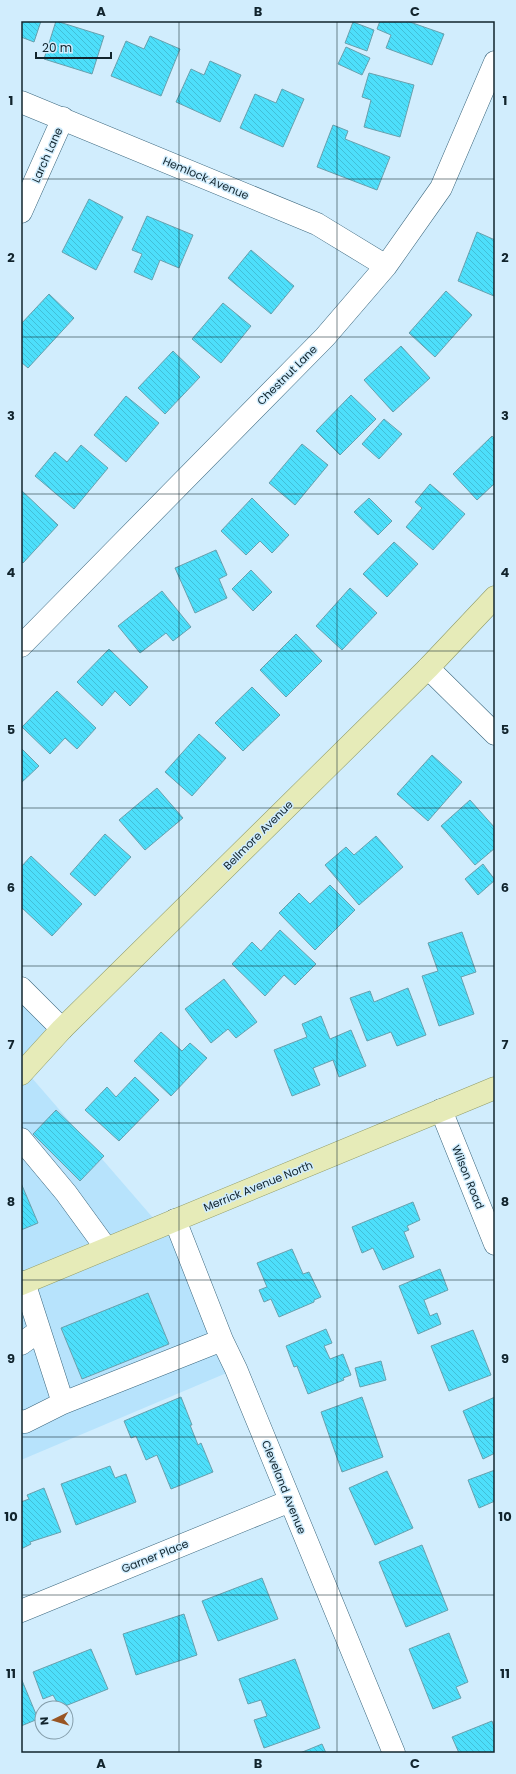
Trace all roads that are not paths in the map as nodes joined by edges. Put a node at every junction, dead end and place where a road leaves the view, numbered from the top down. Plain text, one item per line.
1 (495, 62) edge
2 (21, 102) edge
3 (63, 118) junction
4 (21, 212) edge
5 (386, 266) junction
6 (495, 597) edge
7 (21, 646) edge
8 (428, 668) junction
9 (495, 734) edge
10 (21, 988) edge
11 (62, 1029) junction
12 (21, 1074) edge
13 (495, 1088) edge
14 (441, 1110) junction
15 (21, 1138) edge
16 (175, 1220) junction
17 (495, 1244) edge
18 (106, 1248) junction
19 (23, 1283) edge
20 (39, 1331) junction
21 (222, 1340) junction
22 (21, 1344) edge
23 (63, 1403) junction
24 (21, 1421) edge
25 (290, 1501) junction
26 (21, 1611) edge
27 (394, 1753) edge

1 - 5 street, Chestnut Lane
2 - 3 street, Hemlock Avenue
3 - 4 street, Larch Lane
3 - 5 street, Hemlock Avenue
5 - 7 street, Chestnut Lane
6 - 8 main road, Bellmore Avenue
8 - 9 street
8 - 11 main road, Bellmore Avenue
10 - 11 street
11 - 12 main road, Bellmore Avenue
13 - 14 main road, Merrick Avenue North
14 - 16 main road, Merrick Avenue North
14 - 17 street, Wilson Road
15 - 18 street
16 - 18 main road, Merrick Avenue North
16 - 21 street, Cleveland Avenue
18 - 19 main road, Merrick Avenue North
19 - 20 street
20 - 22 street
20 - 23 street
21 - 23 street
21 - 25 street, Cleveland Avenue
23 - 24 street
25 - 26 street, Garner Place
25 - 27 street, Cleveland Avenue

